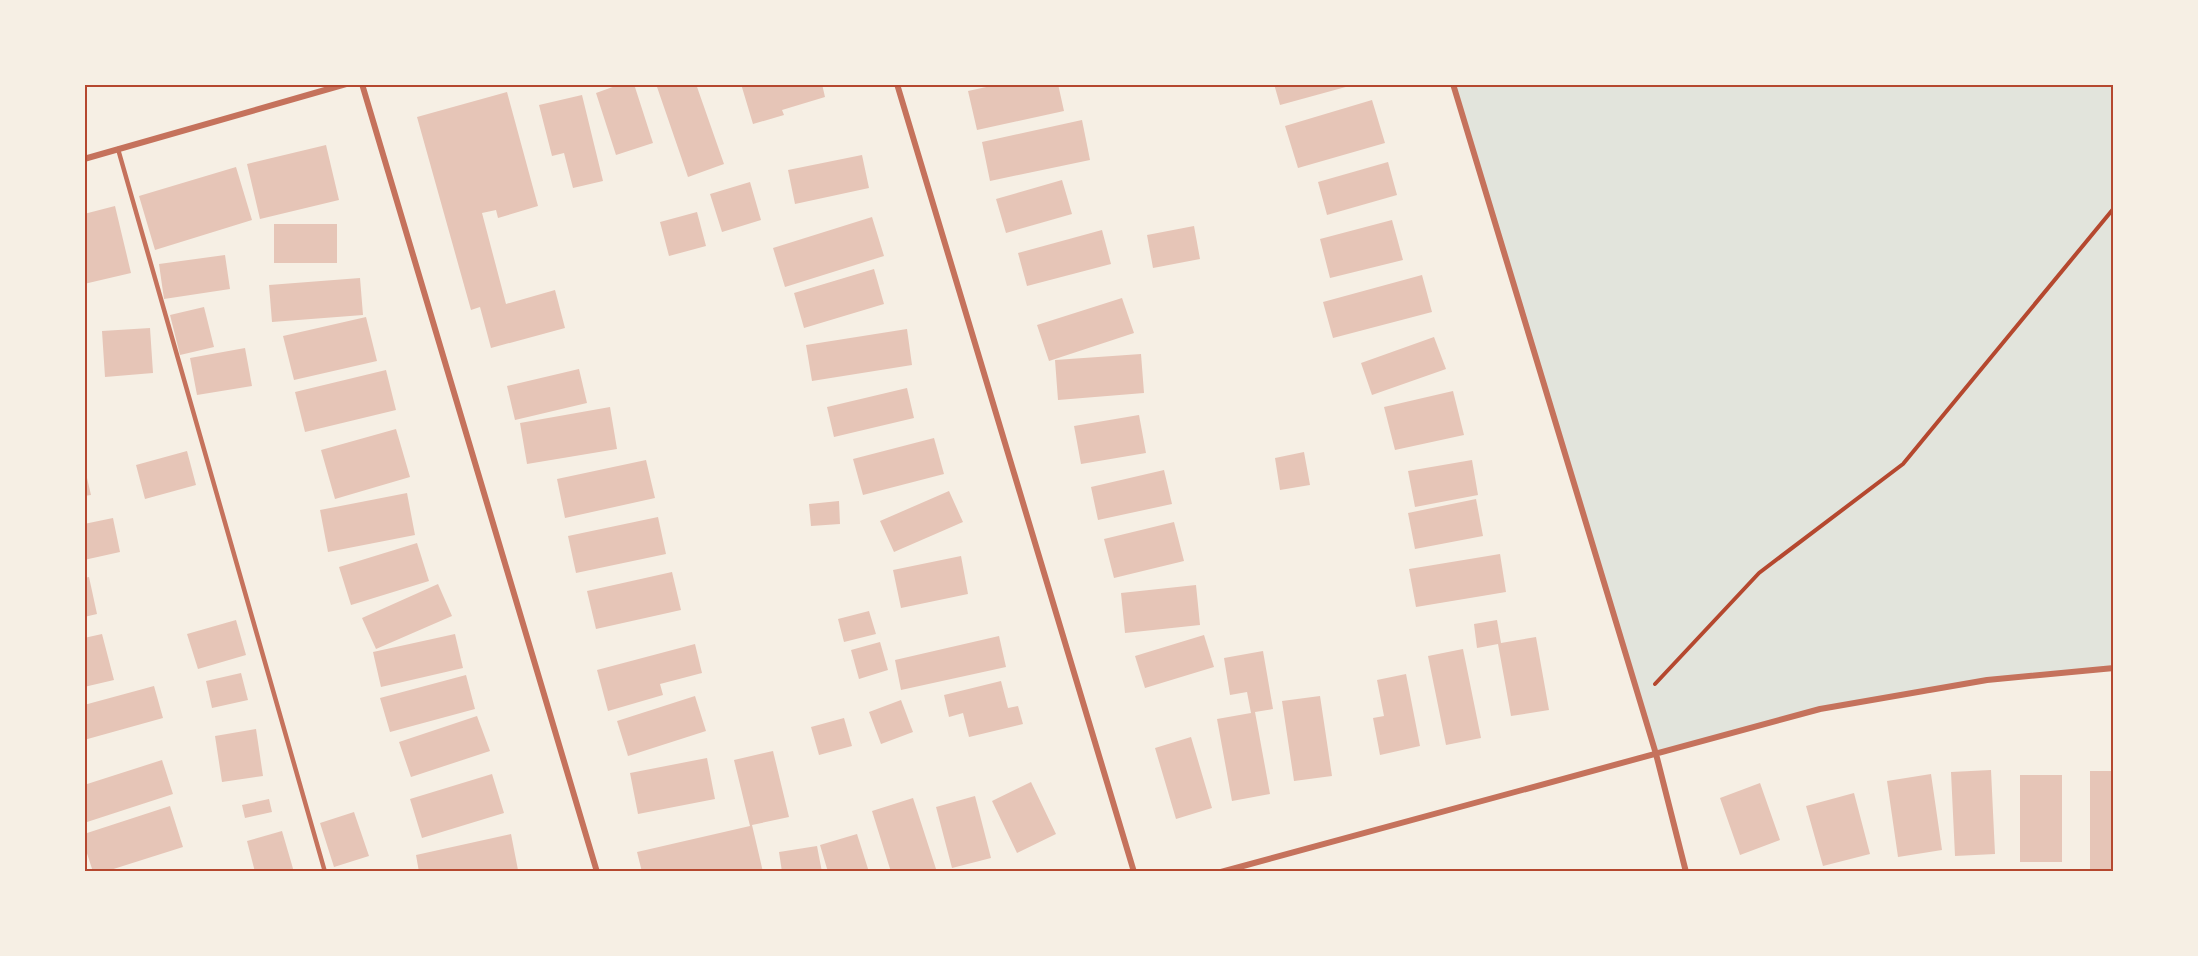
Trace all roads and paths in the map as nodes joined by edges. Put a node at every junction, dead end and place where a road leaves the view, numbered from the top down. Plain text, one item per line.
1 (346, 84) edge
2 (362, 84) edge
3 (897, 84) edge
4 (1453, 84) edge
5 (118, 149) junction
6 (84, 159) edge
7 (2114, 208) edge
8 (2114, 668) edge
9 (1639, 701) junction
10 (1656, 754) junction
11 (325, 872) edge
12 (597, 872) edge
13 (1134, 872) edge
14 (1221, 872) edge
15 (1686, 872) edge

1 - 5 street
2 - 12 street
3 - 13 street
4 - 9 street
5 - 6 street
5 - 11 lane
7 - 9 path
8 - 10 street
9 - 10 street
10 - 14 street
10 - 15 street

